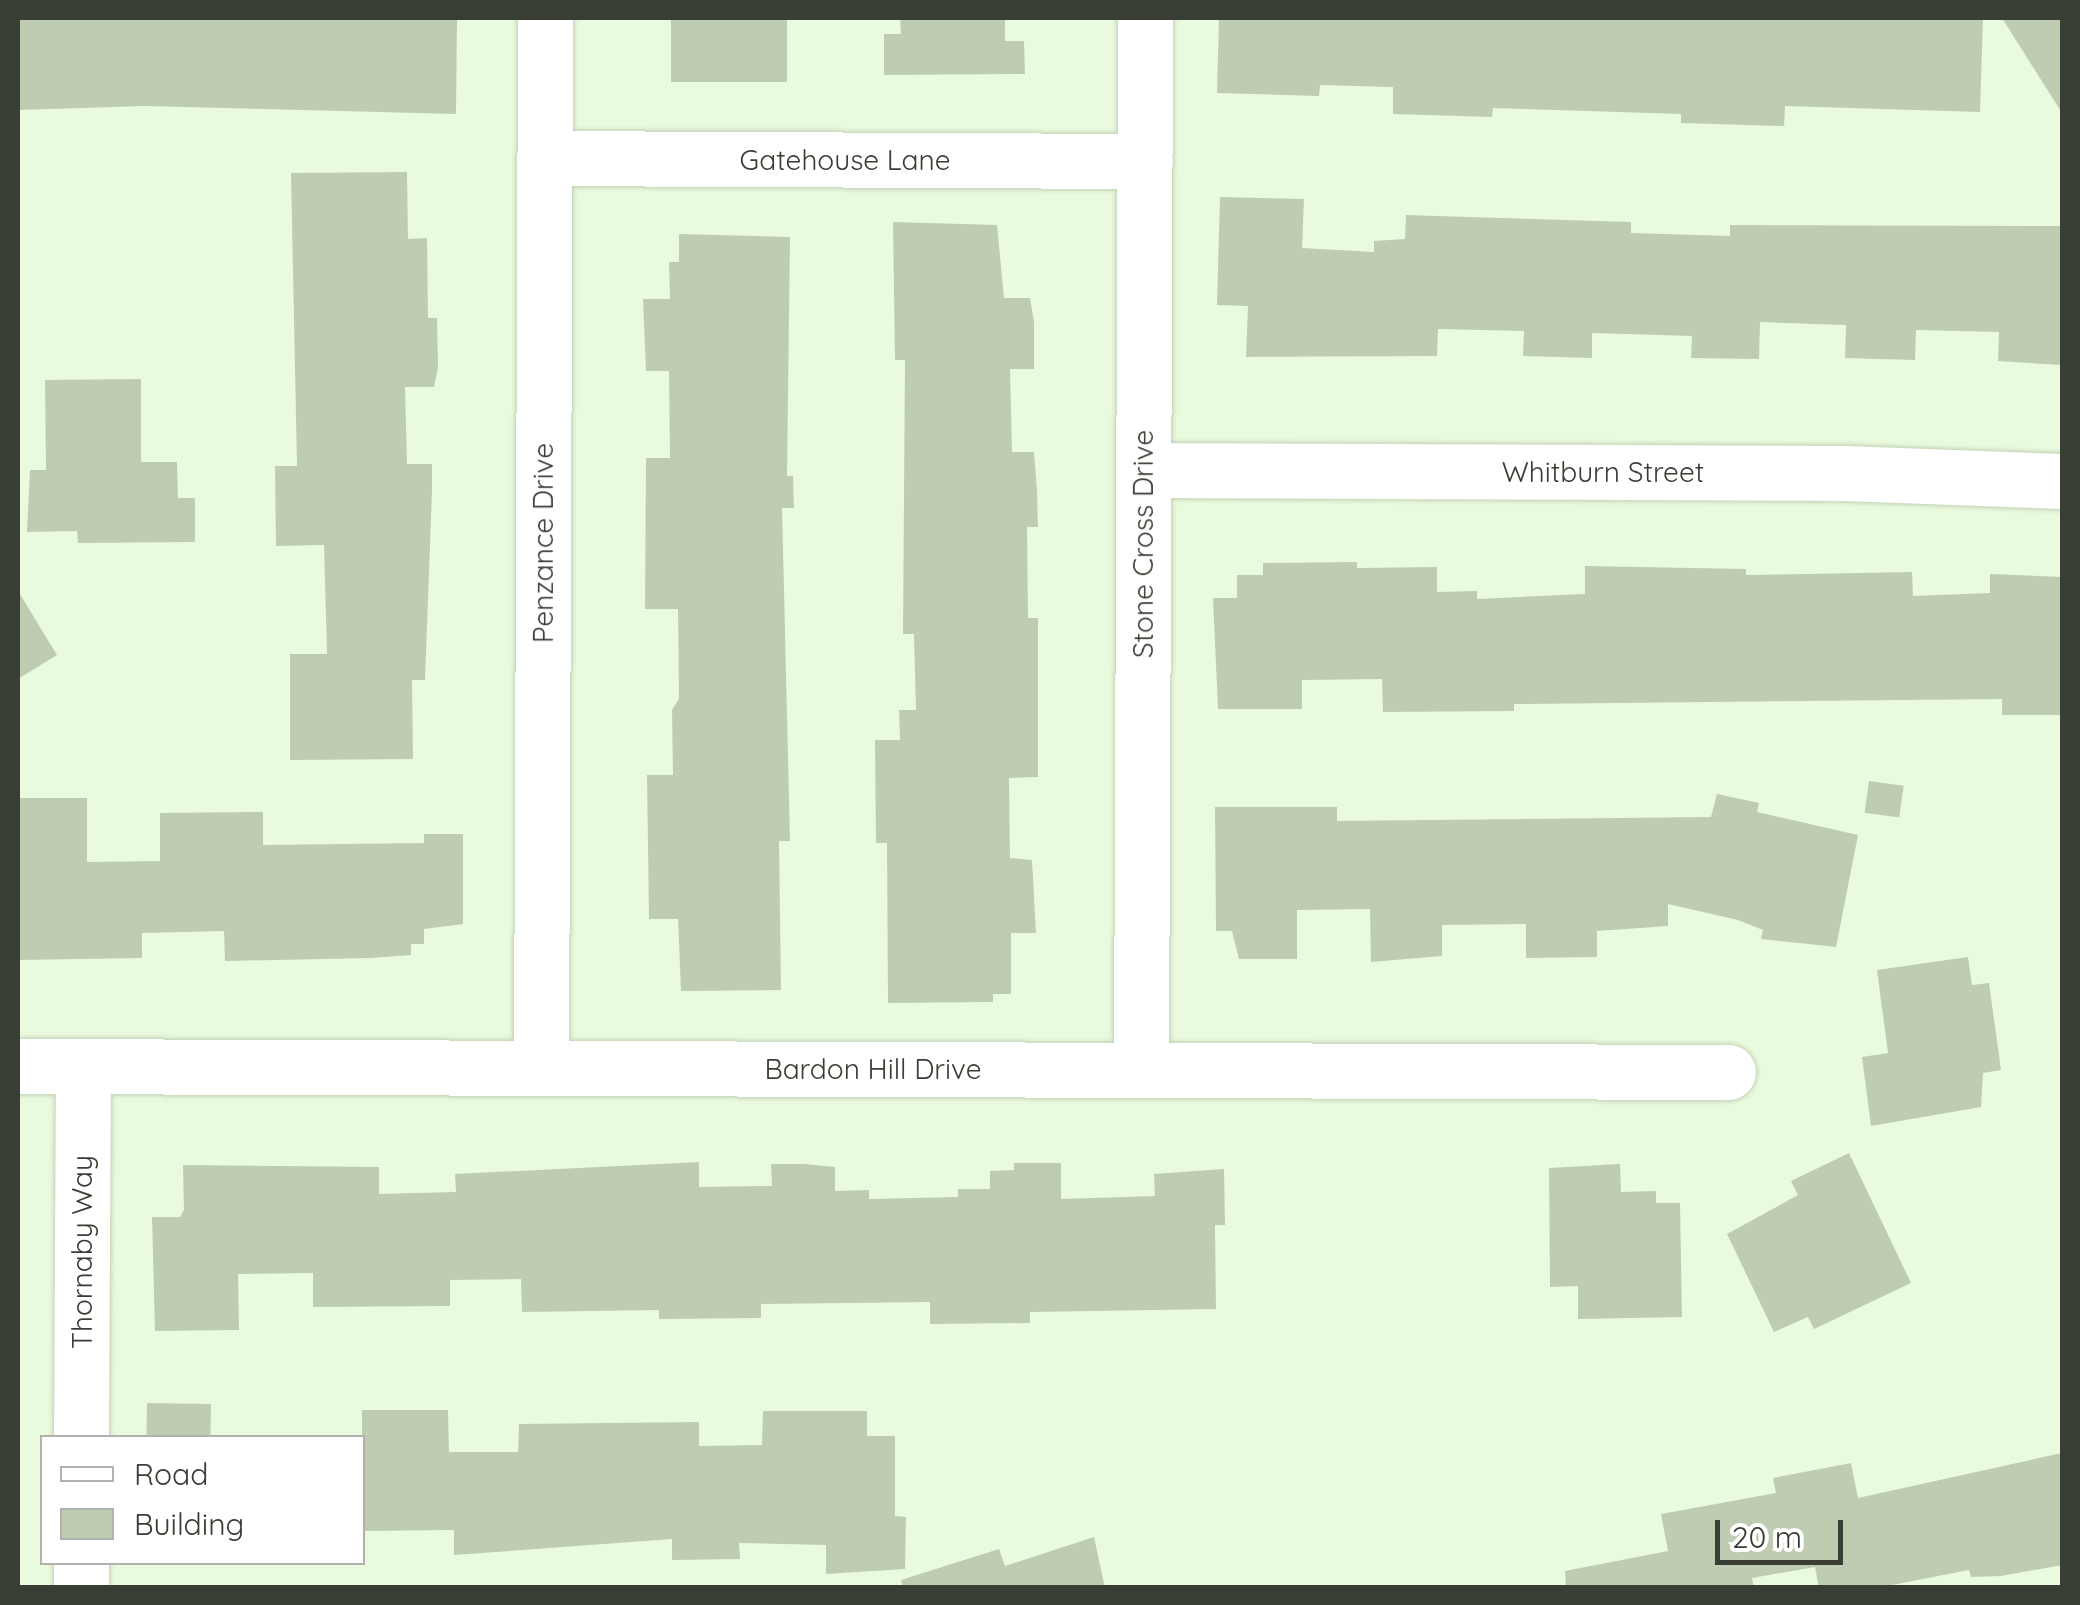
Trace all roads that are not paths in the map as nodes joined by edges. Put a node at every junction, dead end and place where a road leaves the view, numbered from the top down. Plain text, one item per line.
1 (545, 18) edge
2 (1145, 18) edge
3 (545, 158) junction
4 (1144, 161) junction
5 (1144, 470) junction
6 (2062, 481) edge
7 (18, 1066) edge
8 (82, 1066) junction
9 (541, 1068) junction
10 (1141, 1070) junction
11 (1728, 1072) dead end
12 (81, 1435) edge

1 - 3 street, Penzance Drive
2 - 4 street, Stone Cross Drive
3 - 4 street, Gatehouse Lane
3 - 9 street, Penzance Drive
4 - 5 street, Stone Cross Drive
5 - 6 street, Whitburn Street
5 - 10 street, Stone Cross Drive
7 - 8 street, Bardon Hill Drive
8 - 9 street, Bardon Hill Drive
8 - 12 street, Thornaby Way
9 - 10 street, Bardon Hill Drive
10 - 11 street, Bardon Hill Drive

